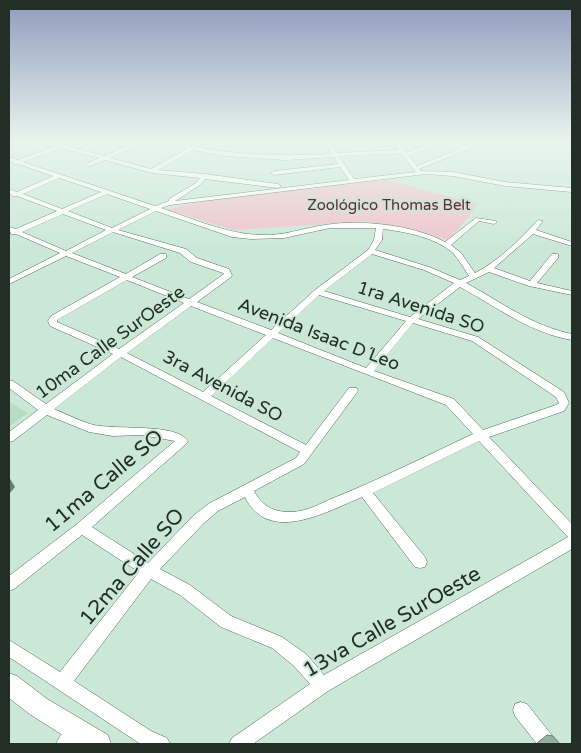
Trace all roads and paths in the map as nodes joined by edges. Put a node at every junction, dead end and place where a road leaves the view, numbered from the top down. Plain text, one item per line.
1 (55, 177) edge
2 (61, 177) edge
3 (204, 177) edge
4 (214, 177) edge
5 (269, 177) edge
6 (350, 177) edge
7 (371, 177) edge
8 (467, 177) edge
9 (352, 180) junction
10 (263, 183) junction
11 (289, 188) junction
12 (572, 190) edge
13 (9, 191) edge
14 (106, 192) junction
15 (257, 192) junction
16 (18, 194) junction
17 (9, 198) edge
18 (158, 207) junction
19 (62, 211) junction
20 (540, 221) dead end
21 (494, 222) dead end
22 (380, 228) junction
23 (112, 230) junction
24 (532, 231) junction
25 (11, 232) edge
26 (572, 244) edge
27 (446, 245) junction
28 (371, 251) junction
29 (65, 254) junction
30 (163, 256) dead end
31 (555, 256) dead end
32 (489, 269) junction
33 (126, 276) junction
34 (474, 276) junction
35 (9, 282) edge
36 (460, 283) junction
37 (532, 284) junction
38 (318, 292) junction
39 (572, 293) edge
40 (192, 302) junction
41 (412, 319) junction
42 (273, 334) junction
43 (572, 337) edge
44 (120, 353) junction
45 (368, 372) junction
46 (9, 383) edge
47 (353, 392) dead end
48 (205, 396) junction
49 (46, 410) junction
50 (481, 435) junction
51 (9, 438) edge
52 (308, 451) junction
53 (247, 489) junction
54 (364, 491) junction
55 (82, 528) junction
56 (572, 533) edge
57 (572, 542) edge
58 (420, 562) dead end
59 (149, 571) junction
60 (9, 584) edge
61 (9, 648) edge
62 (62, 683) junction
63 (9, 684) edge
64 (322, 685) junction
65 (521, 710) dead end
66 (71, 737) edge
67 (99, 744) edge
68 (160, 744) edge
69 (238, 744) edge
70 (548, 744) edge

1 - 16 street
2 - 14 street
3 - 18 street
4 - 10 street
5 - 10 street
6 - 9 street
7 - 9 street
8 - 12 street
9 - 11 street
10 - 11 street
10 - 15 street
11 - 15 street
13 - 16 street
14 - 18 street
14 - 19 street
15 - 18 street
16 - 17 street
16 - 19 street
18 - 22 street
18 - 23 street
19 - 23 street
19 - 25 street
20 - 24 street
21 - 27 street
22 - 27 street
22 - 28 street
23 - 29 street
23 - 40 street, 10ma Calle SurOeste
24 - 26 street
24 - 32 street
25 - 29 street, Avenida Isaac D´Leo
27 - 34 street
28 - 36 street
28 - 38 street
29 - 33 street, Avenida Isaac D´Leo
29 - 35 street
30 - 33 street
31 - 37 street
32 - 34 street
32 - 37 street
33 - 40 street, Avenida Isaac D´Leo
33 - 44 street, 3ra Avenida SO
34 - 36 street
36 - 41 street
36 - 43 street
37 - 39 street
38 - 41 street, 1ra Avenida SO
38 - 42 street
40 - 42 street, Avenida Isaac D´Leo
40 - 44 street, 10ma Calle SurOeste
41 - 45 street
41 - 50 street, 1ra Avenida SO
42 - 45 street, Avenida Isaac D´Leo
42 - 48 street
44 - 48 street, 3ra Avenida SO
44 - 49 street, 10ma Calle SurOeste
45 - 50 street, Avenida Isaac D´Leo
46 - 49 street
47 - 52 street, 12ma Calle SO
48 - 52 street, 3ra Avenida SO
49 - 51 street, 10ma Calle SurOeste
49 - 55 street, 11ma Calle SO
50 - 54 street
50 - 56 street, Avenida Isaac D´Leo
52 - 53 street, 12ma Calle SO
53 - 54 street
53 - 59 street, 12ma Calle SO
54 - 58 street
55 - 59 street
55 - 60 street, 11ma Calle SO
57 - 64 street, 13va Calle SurOeste
59 - 62 street, 12ma Calle SO
59 - 64 street
61 - 62 street
62 - 68 street
63 - 66 highway
64 - 69 street, 13va Calle SurOeste
65 - 70 street
66 - 67 highway

